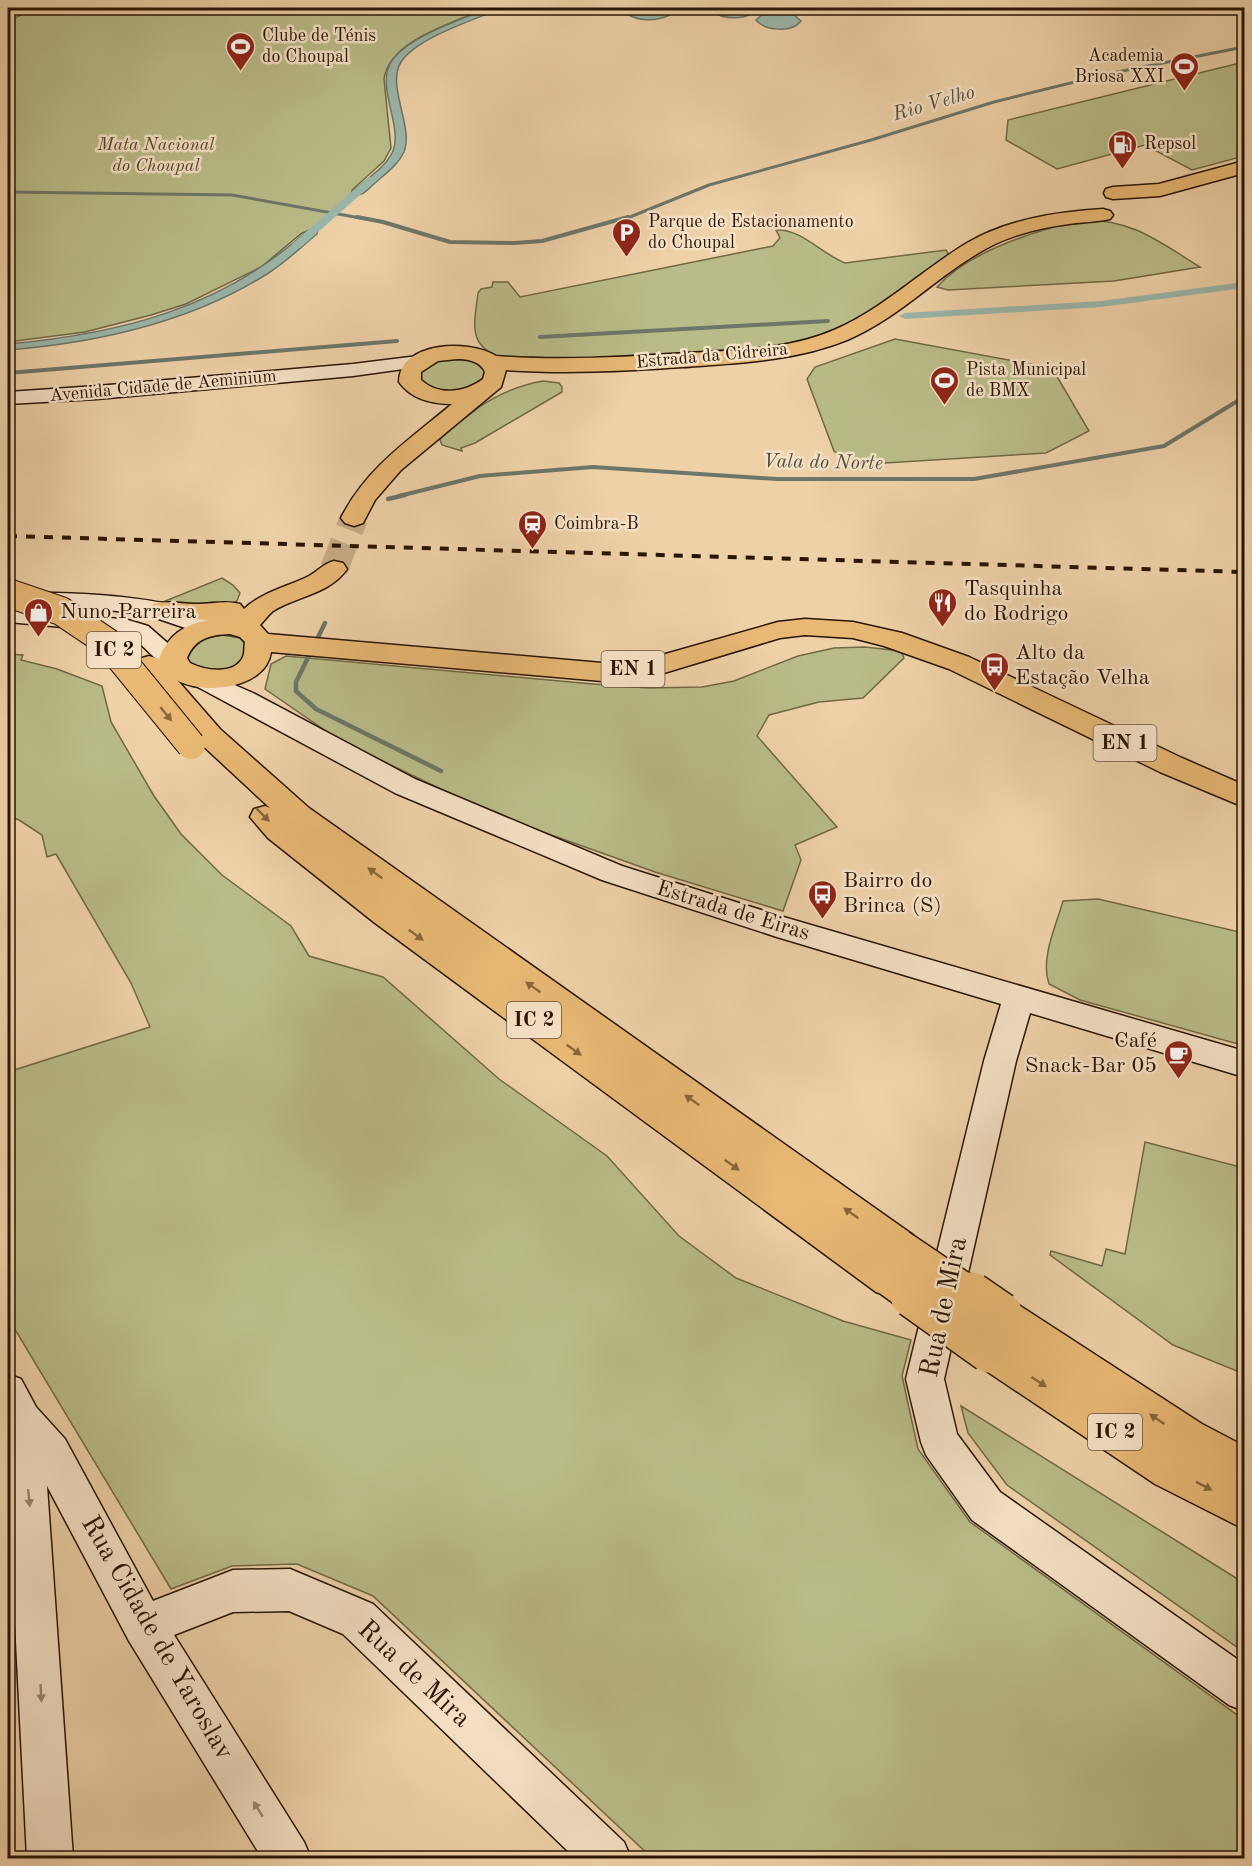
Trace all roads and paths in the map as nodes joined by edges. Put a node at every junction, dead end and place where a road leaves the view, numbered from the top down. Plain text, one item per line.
1 (1245, 167) edge
2 (1160, 190) junction
3 (1128, 209) junction
4 (1103, 214) junction
5 (1048, 220) junction
6 (418, 362) junction
7 (490, 362) junction
8 (578, 367) junction
9 (318, 374) junction
10 (485, 389) junction
11 (419, 390) junction
12 (8, 398) edge
13 (418, 444) junction
14 (354, 518) tunnel mouth
15 (334, 568) tunnel mouth
16 (9, 587) edge
17 (162, 610) junction
18 (8, 615) edge
19 (242, 640) junction
20 (174, 660) junction
21 (1245, 797) edge
22 (1019, 998) junction
23 (1245, 1065) edge
24 (995, 1333) junction
25 (15, 1406) edge
26 (1245, 1468) edge
27 (1245, 1507) edge
28 (144, 1626) junction
29 (1245, 1690) edge
30 (50, 1858) edge
31 (288, 1858) edge
32 (608, 1858) edge

1 - 2 main road
2 - 3 main road
2 - 3 main road
3 - 4 main road
4 - 5 main road
4 - 5 main road
5 - 8 main road, Estrada da Cidreira
6 - 7 main road, Estrada da Cidreira
6 - 9 street, Avenida Cidade de Aeminium
6 - 11 main road, Estrada da Cidreira
7 - 8 main road, Estrada da Cidreira
7 - 10 main road
8 - 10 main road, Estrada da Cidreira
9 - 11 street, Avenida Cidade de Aeminium
9 - 12 street, Avenida Cidade de Aeminium
10 - 11 main road, Estrada da Cidreira
10 - 13 main road, Estrada da Cidreira
11 - 13 main road, Estrada da Cidreira
13 - 14 main road, Estrada da Cidreira
15 - 19 main road
16 - 17 street, Estrada de Eiras
16 - 24 main road, IC 2, bridge
17 - 19 street, Estrada de Eiras
17 - 19 main road
18 - 20 street
19 - 20 main road
19 - 20 main road
19 - 21 main road, EN 1
19 - 22 street, Estrada de Eiras
22 - 23 street, Estrada de Eiras
22 - 29 street, Rua de Mira
26 -> 24 main road, IC 2
24 -> 27 main road, IC 2
25 - 28 street, Rua Cidade de Yaroslav
25 -> 30 street
31 -> 28 street, Rua Cidade de Yaroslav
28 - 32 street, Rua de Mira

